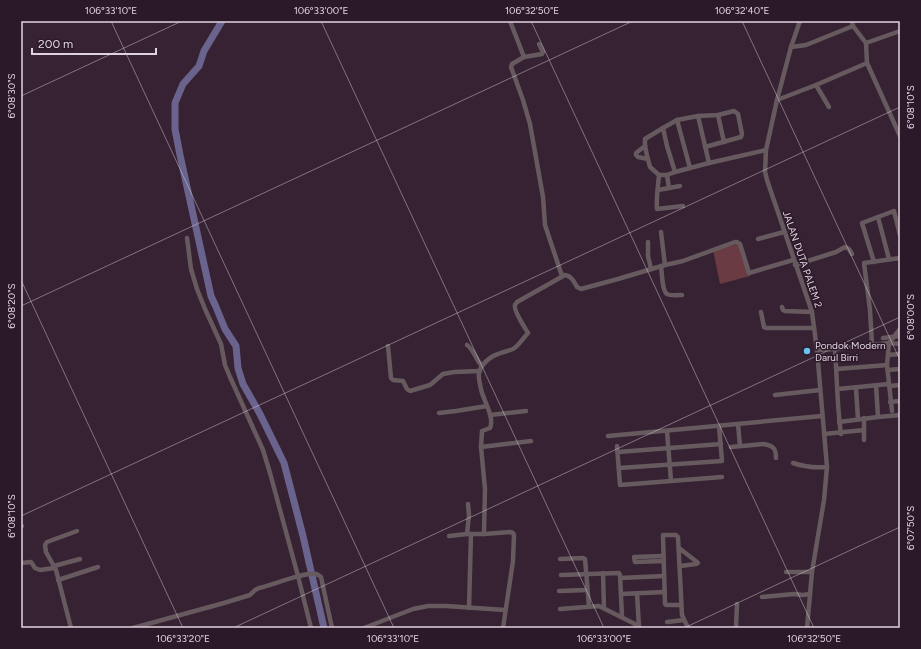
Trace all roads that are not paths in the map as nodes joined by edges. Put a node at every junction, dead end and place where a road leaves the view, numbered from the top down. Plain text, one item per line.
1 (510, 21) edge
2 (800, 21) edge
3 (852, 23) edge
4 (900, 31) edge
5 (866, 43) junction
6 (539, 44) dead end
7 (791, 47) junction
8 (524, 57) junction
9 (867, 63) junction
10 (816, 85) junction
11 (776, 100) junction
12 (829, 107) dead end
13 (718, 114) junction
14 (698, 116) junction
15 (677, 120) junction
16 (663, 128) junction
17 (900, 136) edge
18 (724, 142) junction
19 (645, 146) junction
20 (705, 147) junction
21 (766, 150) junction
22 (648, 159) junction
23 (709, 163) junction
24 (690, 168) junction
25 (675, 172) junction
26 (659, 175) junction
27 (667, 175) junction
28 (680, 186) dead end
29 (669, 188) junction
30 (658, 190) junction
31 (683, 206) dead end
32 (878, 217) junction
33 (661, 232) dead end
34 (784, 232) junction
35 (900, 235) edge
36 (187, 238) dead end
37 (758, 239) dead end
38 (648, 242) dead end
39 (852, 254) dead end
40 (900, 258) edge
41 (889, 259) junction
42 (794, 262) junction
43 (874, 262) junction
44 (663, 265) junction
45 (651, 269) junction
46 (562, 276) junction
47 (682, 295) dead end
48 (782, 307) dead end
49 (761, 312) dead end
50 (812, 312) junction
51 (814, 328) junction
52 (900, 330) edge
53 (898, 336) edge
54 (883, 338) dead end
55 (889, 343) junction
56 (900, 344) edge
57 (467, 345) dead end
58 (872, 345) junction
59 (388, 346) dead end
60 (835, 349) junction
61 (817, 350) junction
62 (900, 354) edge
63 (888, 355) junction
64 (888, 367) junction
65 (481, 368) junction
66 (837, 369) junction
67 (900, 369) edge
68 (889, 385) junction
69 (900, 385) edge
70 (876, 386) junction
71 (856, 388) junction
72 (838, 389) junction
73 (820, 390) junction
74 (775, 395) dead end
75 (900, 401) edge
76 (890, 402) junction
77 (487, 406) junction
78 (526, 411) dead end
79 (892, 411) dead end
80 (439, 413) dead end
81 (490, 415) junction
82 (900, 415) edge
83 (822, 416) junction
84 (878, 417) junction
85 (864, 418) junction
86 (858, 419) junction
87 (839, 422) junction
88 (738, 424) junction
89 (719, 426) junction
90 (864, 430) junction
91 (667, 431) junction
92 (840, 433) junction
93 (824, 434) junction
94 (608, 436) dead end
95 (864, 440) dead end
96 (531, 441) dead end
97 (720, 444) junction
98 (740, 446) junction
99 (482, 447) junction
100 (731, 447) dead end
101 (668, 448) junction
102 (776, 458) dead end
103 (793, 463) dead end
104 (670, 464) junction
105 (827, 467) junction
106 (619, 468) junction
107 (722, 477) dead end
108 (671, 481) junction
109 (468, 504) dead end
110 (77, 531) dead end
111 (469, 534) junction
112 (484, 534) junction
113 (449, 536) dead end
114 (679, 548) junction
115 (663, 558) junction
116 (80, 559) dead end
117 (560, 559) dead end
118 (21, 563) edge
119 (680, 566) junction
120 (54, 567) junction
121 (98, 567) dead end
122 (786, 572) dead end
123 (812, 572) junction
124 (603, 573) junction
125 (586, 574) junction
126 (561, 575) dead end
127 (300, 576) junction
128 (664, 576) junction
129 (620, 578) junction
130 (58, 580) junction
131 (587, 590) junction
132 (560, 591) dead end
133 (665, 592) junction
134 (637, 593) junction
135 (621, 594) junction
136 (810, 594) junction
137 (762, 597) dead end
138 (737, 604) dead end
139 (681, 605) junction
140 (589, 606) junction
141 (469, 608) junction
142 (604, 608) junction
143 (560, 609) dead end
144 (506, 610) junction
145 (622, 617) junction
146 (684, 620) junction
147 (667, 622) dead end
148 (639, 627) edge
149 (71, 628) edge
150 (133, 628) edge
151 (311, 628) edge
152 (332, 628) edge
153 (364, 628) edge
154 (503, 628) edge
155 (688, 628) edge
156 (736, 628) edge
157 (807, 628) edge

1 - 8 street
2 - 7 street, JALAN DUTA PALEM 2
3 - 5 street
3 - 7 street
4 - 5 street
5 - 9 street
6 - 8 street
7 - 11 street, JALAN DUTA PALEM 2
8 - 46 street
9 - 10 street
9 - 17 street
10 - 11 street
10 - 12 street
11 - 21 street, JALAN DUTA PALEM 2
13 - 14 street
13 - 18 street
13 - 18 street
14 - 15 street
14 - 20 street
15 - 16 street
15 - 24 street
16 - 19 street
16 - 25 street
18 - 20 street
19 - 22 street
19 - 22 street
20 - 23 street
21 - 23 street
21 - 34 street, JALAN DUTA PALEM 2
22 - 26 street
23 - 24 street
24 - 25 street
25 - 27 street
26 - 27 street
26 - 30 street
27 - 29 street
28 - 29 street
29 - 30 street
30 - 31 street
32 - 35 street
32 - 41 street
32 - 43 street
33 - 44 street
34 - 37 street
34 - 42 street, JALAN DUTA PALEM 2
36 - 127 street
38 - 45 street
39 - 42 street
40 - 41 street
41 - 43 street
42 - 44 street
42 - 50 street, JALAN DUTA PALEM 2
43 - 58 street
44 - 45 street
44 - 47 street
45 - 46 street
46 - 65 street
48 - 50 street
49 - 51 street
50 - 51 street, JALAN DUTA PALEM 2
51 - 61 street, JALAN DUTA PALEM 2
52 - 53 street
53 - 54 street
53 - 55 street
55 - 56 street
55 - 58 street
55 - 63 street
57 - 65 street
58 - 60 street
59 - 65 street
60 - 61 street
60 - 66 street
61 - 73 street, JALAN DUTA PALEM 2
62 - 63 street
63 - 64 street
64 - 66 street
64 - 67 street
64 - 68 street
65 - 77 street
66 - 72 street
68 - 69 street
68 - 70 street
68 - 76 street
70 - 71 street
70 - 84 street
71 - 72 street
71 - 86 street
72 - 87 street
73 - 74 street
73 - 83 street, JALAN DUTA PALEM 2
75 - 76 street
76 - 79 street
77 - 80 street
77 - 81 street
78 - 81 street
81 - 99 street
82 - 84 street
83 - 88 street
83 - 93 street, JALAN DUTA PALEM 2
84 - 85 street
85 - 86 street
85 - 90 street
86 - 87 street
87 - 92 street
88 - 89 street
88 - 98 street
89 - 91 street
89 - 97 street
90 - 92 street
90 - 95 street
91 - 94 street
91 - 101 street
92 - 93 street
93 - 105 street, JALAN DUTA PALEM 2
96 - 99 street
97 - 101 street
97 - 104 street
98 - 100 street
98 - 102 street
99 - 112 street
101 - 104 street
101 - 106 street
103 - 105 street
104 - 106 street
104 - 108 street
105 - 123 street, JALAN DUTA PALEM 2
106 - 108 street
107 - 108 street
109 - 111 street
110 - 120 street
111 - 112 street
111 - 113 street
111 - 141 street
112 - 144 street
114 - 115 street
114 - 119 street
114 - 119 street
115 - 115 street
115 - 128 street
116 - 120 street
117 - 125 street
118 - 120 street
119 - 139 street
120 - 130 street
121 - 130 street
122 - 123 street
123 - 136 street, JALAN DUTA PALEM 2
124 - 125 street
124 - 129 street
124 - 142 street
125 - 126 street
125 - 131 street
127 - 150 street
127 - 151 street
127 - 152 street
128 - 129 street
128 - 133 street
129 - 135 street
130 - 149 street
131 - 132 street
131 - 140 street
133 - 134 street
133 - 139 street
134 - 135 street
134 - 148 street
135 - 145 street
136 - 137 street
136 - 157 street, JALAN DUTA PALEM 2
138 - 156 street
139 - 146 street
140 - 142 street
140 - 143 street
141 - 144 street
141 - 153 street
142 - 145 street
144 - 154 street
145 - 148 street
146 - 147 street
146 - 155 street

